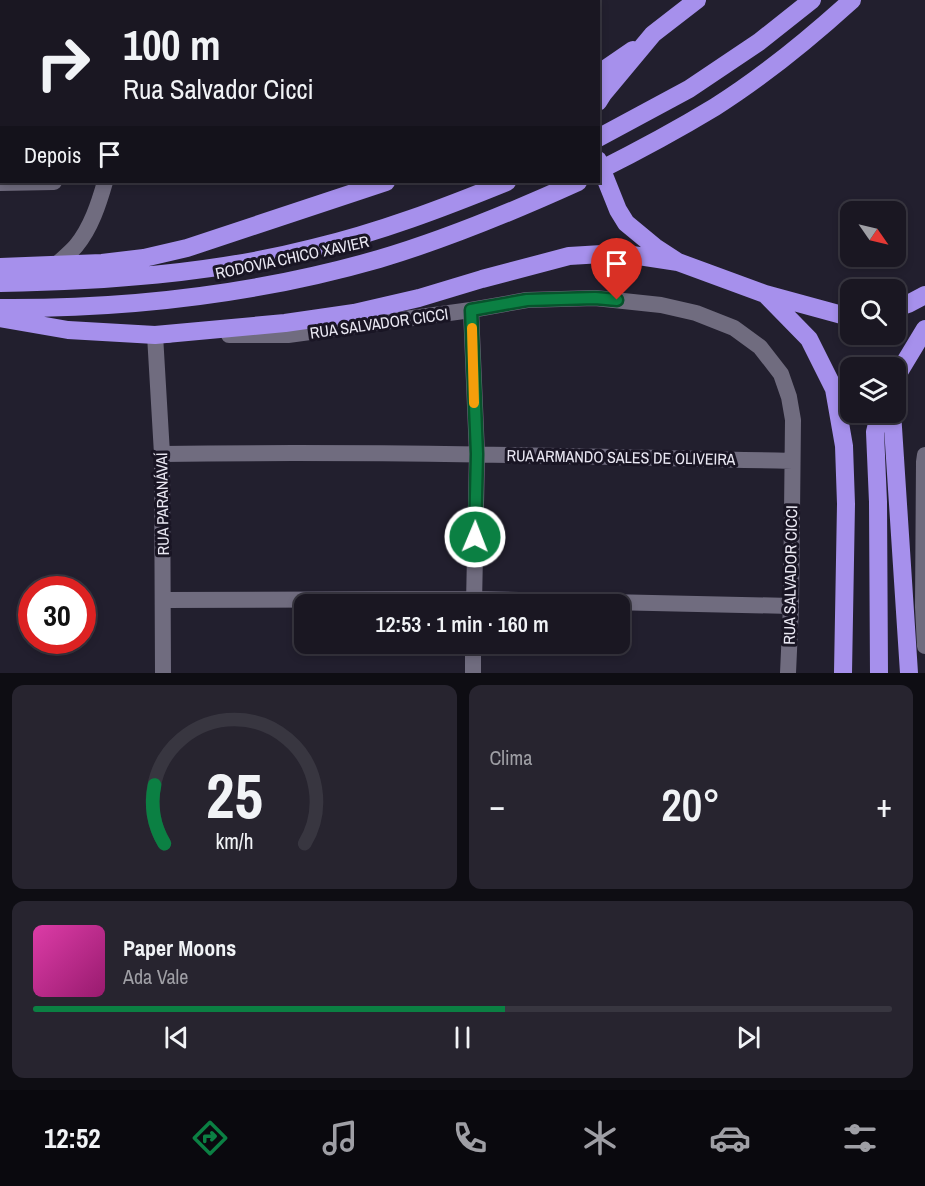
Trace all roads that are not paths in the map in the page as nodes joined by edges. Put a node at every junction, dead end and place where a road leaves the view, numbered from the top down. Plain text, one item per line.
1 (697, 0) edge
2 (813, 0) edge
3 (852, 0) edge
4 (654, 34) junction
5 (600, 73) edge
6 (600, 99) edge
7 (604, 135) edge
8 (600, 165) edge
9 (600, 170) edge
10 (105, 183) edge
11 (383, 183) edge
12 (504, 183) edge
13 (576, 183) edge
14 (678, 262) junction
15 (56, 265) junction
16 (0, 267) edge
17 (0, 283) edge
18 (765, 294) junction
19 (925, 296) edge
20 (906, 305) edge
21 (0, 308) edge
22 (471, 310) junction
23 (840, 314) edge
24 (0, 318) edge
25 (925, 329) edge
26 (155, 335) junction
27 (906, 360) edge
28 (877, 423) edge
29 (893, 423) edge
30 (162, 454) junction
31 (477, 454) junction
32 (925, 460) edge
33 (792, 461) junction
34 (474, 594) edge
35 (163, 600) junction
36 (294, 601) edge
37 (630, 604) edge
38 (791, 606) junction
39 (924, 607) edge
40 (925, 646) edge
41 (473, 654) edge
42 (163, 673) edge
43 (473, 673) edge
44 (788, 673) edge
45 (843, 673) edge
46 (879, 673) edge
47 (909, 673) edge

1 - 4 highway
2 - 7 highway
3 - 9 highway
4 - 5 highway
4 - 6 highway
8 - 14 highway
10 - 15 street
11 - 15 highway
12 - 17 highway, RODOVIA CHICO XAVIER
13 - 21 highway, RODOVIA CHICO XAVIER
14 - 18 highway
14 - 26 highway
15 - 16 highway
18 - 23 highway
18 - 45 highway
19 - 20 highway
22 - 26 street, RUA SALVADOR CICCI
22 - 31 street
22 - 33 street, RUA SALVADOR CICCI
24 - 26 highway
25 - 27 highway
26 - 30 street, RUA PARANÁVAÍ
28 - 46 highway
29 - 47 highway
30 - 31 street, RUA ARMANDO SALES DE OLIVEIRA
30 - 35 street, RUA PARANÁVAÍ
31 - 33 street, RUA ARMANDO SALES DE OLIVEIRA
31 - 34 street
32 - 39 street
33 - 38 street, RUA SALVADOR CICCI
35 - 36 street
35 - 42 street, RUA PARANÁVAÍ
37 - 38 street
38 - 44 street, RUA SALVADOR CICCI
39 - 40 street
41 - 43 street

